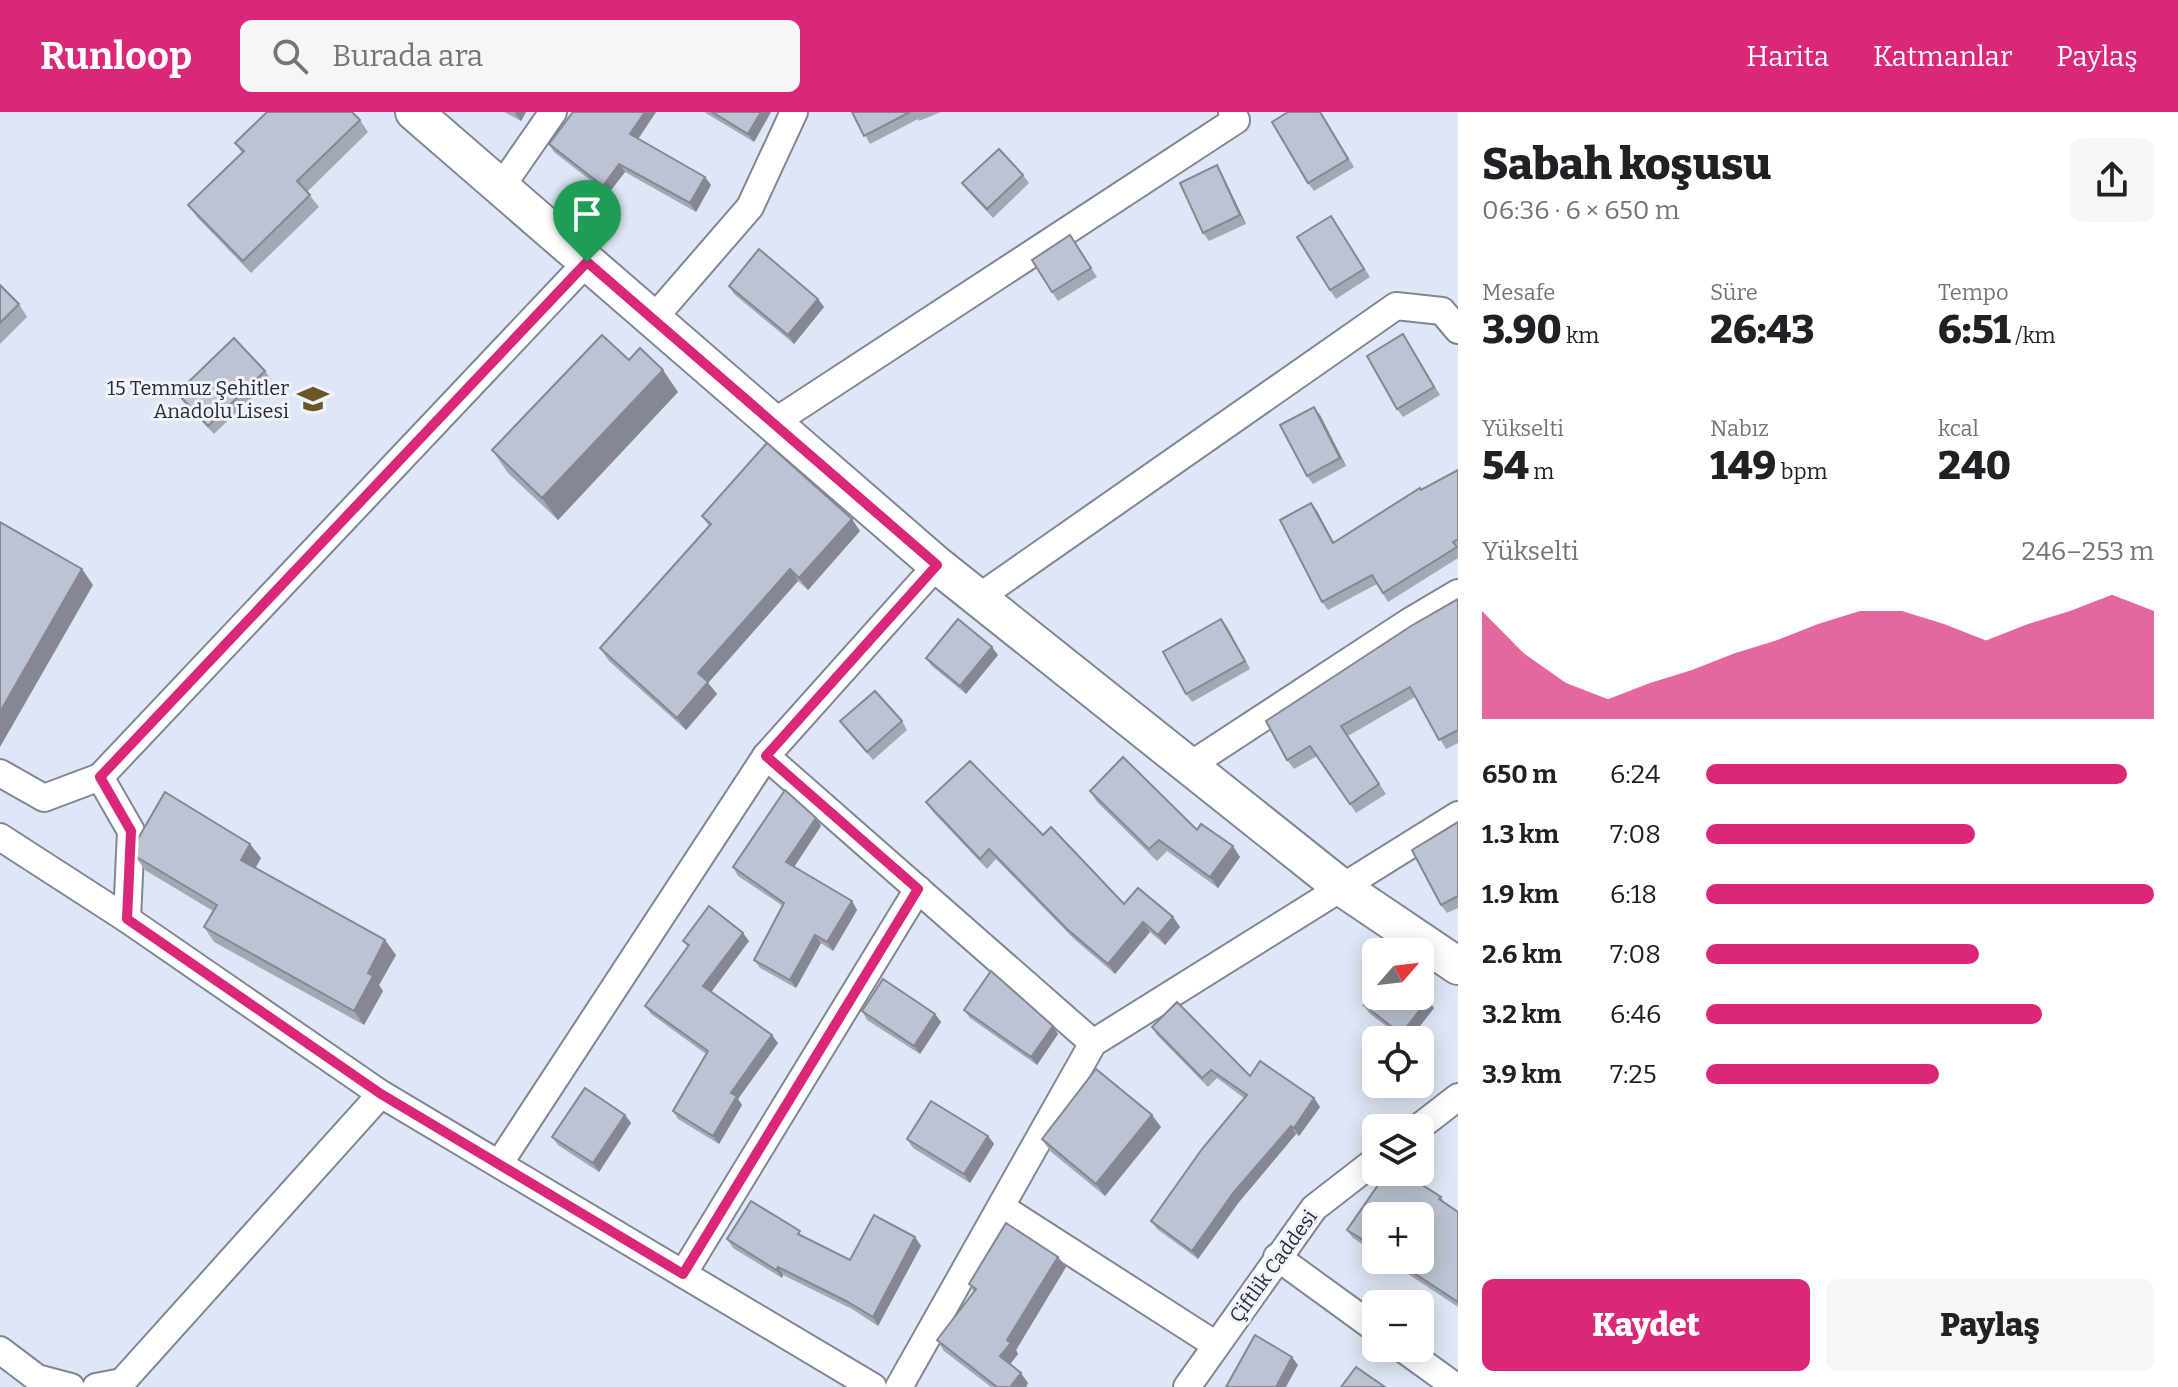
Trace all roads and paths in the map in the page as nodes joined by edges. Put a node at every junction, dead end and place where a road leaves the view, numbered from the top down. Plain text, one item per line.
1 (414, 112) edge
2 (553, 112) edge
3 (794, 112) edge
4 (1232, 112) edge
5 (501, 187) junction
6 (587, 262) junction
7 (653, 319) junction
8 (1458, 330) edge
9 (773, 423) junction
10 (937, 565) junction
11 (1458, 593) edge
12 (978, 598) junction
13 (766, 756) junction
14 (1189, 766) junction
15 (0, 773) edge
16 (100, 777) junction
17 (1458, 815) edge
18 (0, 837) edge
19 (1341, 887) junction
20 (918, 889) junction
21 (127, 919) junction
22 (1458, 966) edge
23 (1093, 1043) junction
24 (381, 1094) junction
25 (1458, 1097) edge
26 (1434, 1116) edge
27 (499, 1164) junction
28 (1362, 1171) edge
29 (1001, 1207) junction
30 (1277, 1257) junction
31 (683, 1274) junction
32 (1362, 1319) edge
33 (1216, 1345) junction
34 (0, 1350) edge
35 (1421, 1362) edge
36 (111, 1385) edge
37 (71, 1387) edge
38 (873, 1387) edge
39 (899, 1387) edge
40 (1187, 1387) edge
41 (1456, 1387) edge

1 - 5 street
2 - 5 street
3 - 7 street
4 - 9 street
5 - 6 street
6 - 7 street
6 - 16 street
7 - 9 street
8 - 12 street
9 - 10 street
10 - 12 street
10 - 13 street
11 - 14 street
12 - 14 street
13 - 20 street
13 - 27 street
14 - 19 street
15 - 16 street
16 - 21 street
17 - 19 street
18 - 21 street
19 - 22 street
19 - 23 street
20 - 23 street
20 - 31 street
21 - 24 street
23 - 29 street
24 - 27 street
24 - 36 street
25 - 26 street
27 - 31 street
28 - 30 street, Çiftlik Caddesi
29 - 33 street
29 - 39 street
30 - 32 street
30 - 33 street, Çiftlik Caddesi
31 - 38 street
33 - 40 street, Çiftlik Caddesi
34 - 37 street
35 - 41 street

